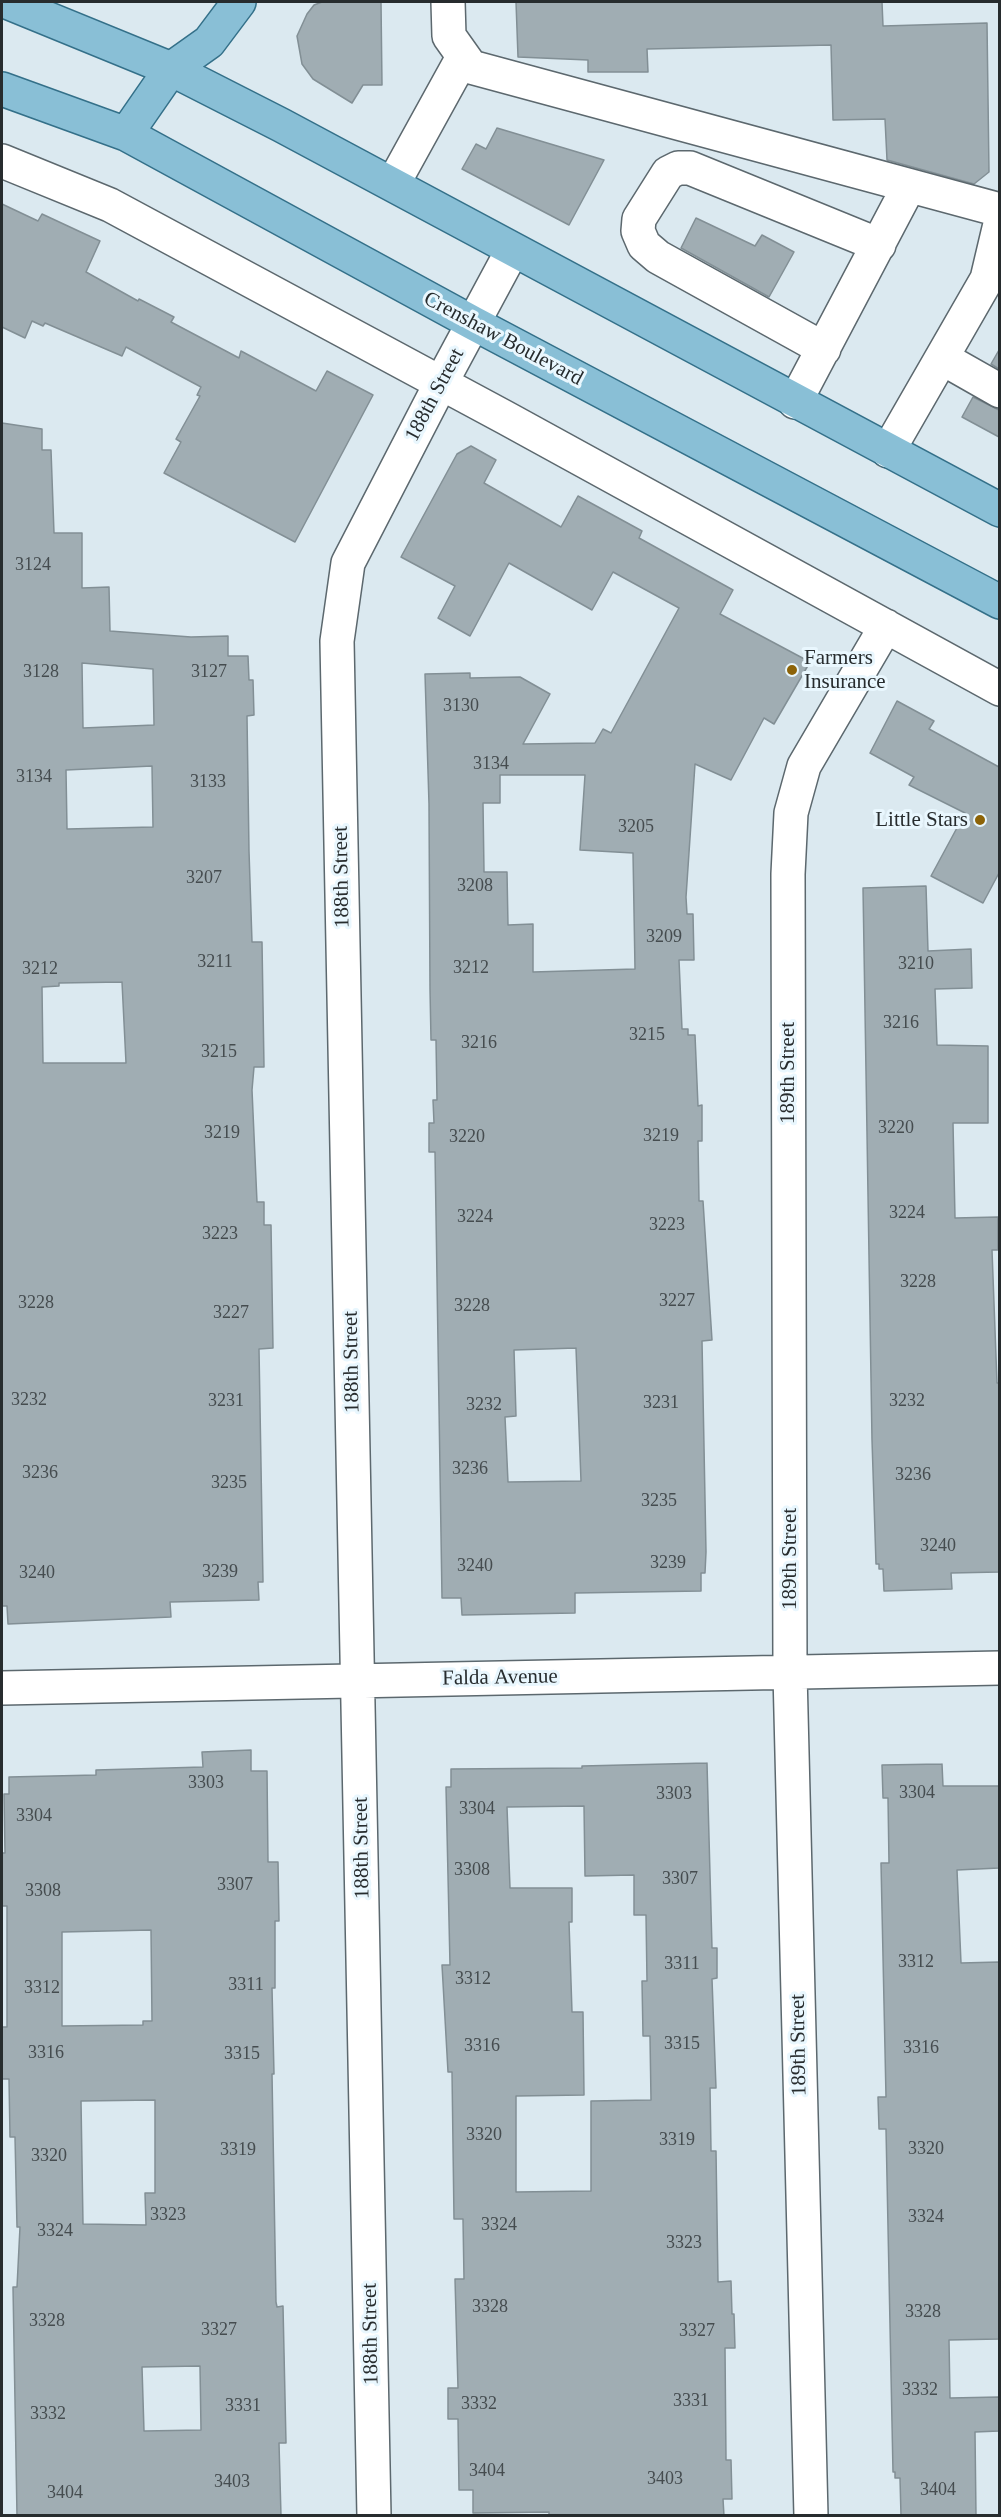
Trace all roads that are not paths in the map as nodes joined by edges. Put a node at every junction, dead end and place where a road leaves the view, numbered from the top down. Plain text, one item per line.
1 (7, 2) edge
2 (239, 2) edge
3 (447, 2) edge
4 (464, 57) junction
5 (171, 69) junction
6 (2, 89) edge
7 (126, 134) junction
8 (2, 161) edge
9 (393, 184) junction
10 (909, 186) junction
11 (999, 210) edge
12 (879, 245) junction
13 (997, 245) edge
14 (512, 251) junction
15 (473, 323) junction
16 (824, 349) junction
17 (942, 358) junction
18 (441, 383) junction
19 (999, 392) edge
20 (795, 402) junction
21 (888, 451) junction
22 (999, 510) edge
23 (999, 602) edge
24 (886, 626) junction
25 (999, 689) edge
26 (999, 1668) edge
27 (790, 1672) junction
28 (359, 1681) junction
29 (2, 1688) edge
30 (374, 2516) edge
31 (811, 2516) edge

1 - 5 main road
2 - 5 main road
3 - 4 street
4 - 9 street
4 - 10 street
5 - 7 main road
5 - 9 main road
6 - 7 main road, Crenshaw Boulevard
7 - 15 main road, Crenshaw Boulevard
8 - 18 street
9 - 14 main road
10 - 11 street
10 - 12 street
12 - 16 street
12 - 16 street
13 - 17 street
14 - 15 street, 188th Street
14 - 20 main road
15 - 18 street, 188th Street
15 - 23 main road, Crenshaw Boulevard
16 - 20 street
17 - 19 street
17 - 21 street
18 - 24 street
18 - 28 street, 188th Street
20 - 21 main road
21 - 22 main road
24 - 25 street
24 - 27 street, 189th Street
26 - 27 street, Falda Avenue
27 - 28 street, Falda Avenue
27 - 31 street, 189th Street
28 - 29 street, Falda Avenue
28 - 30 street, 188th Street

